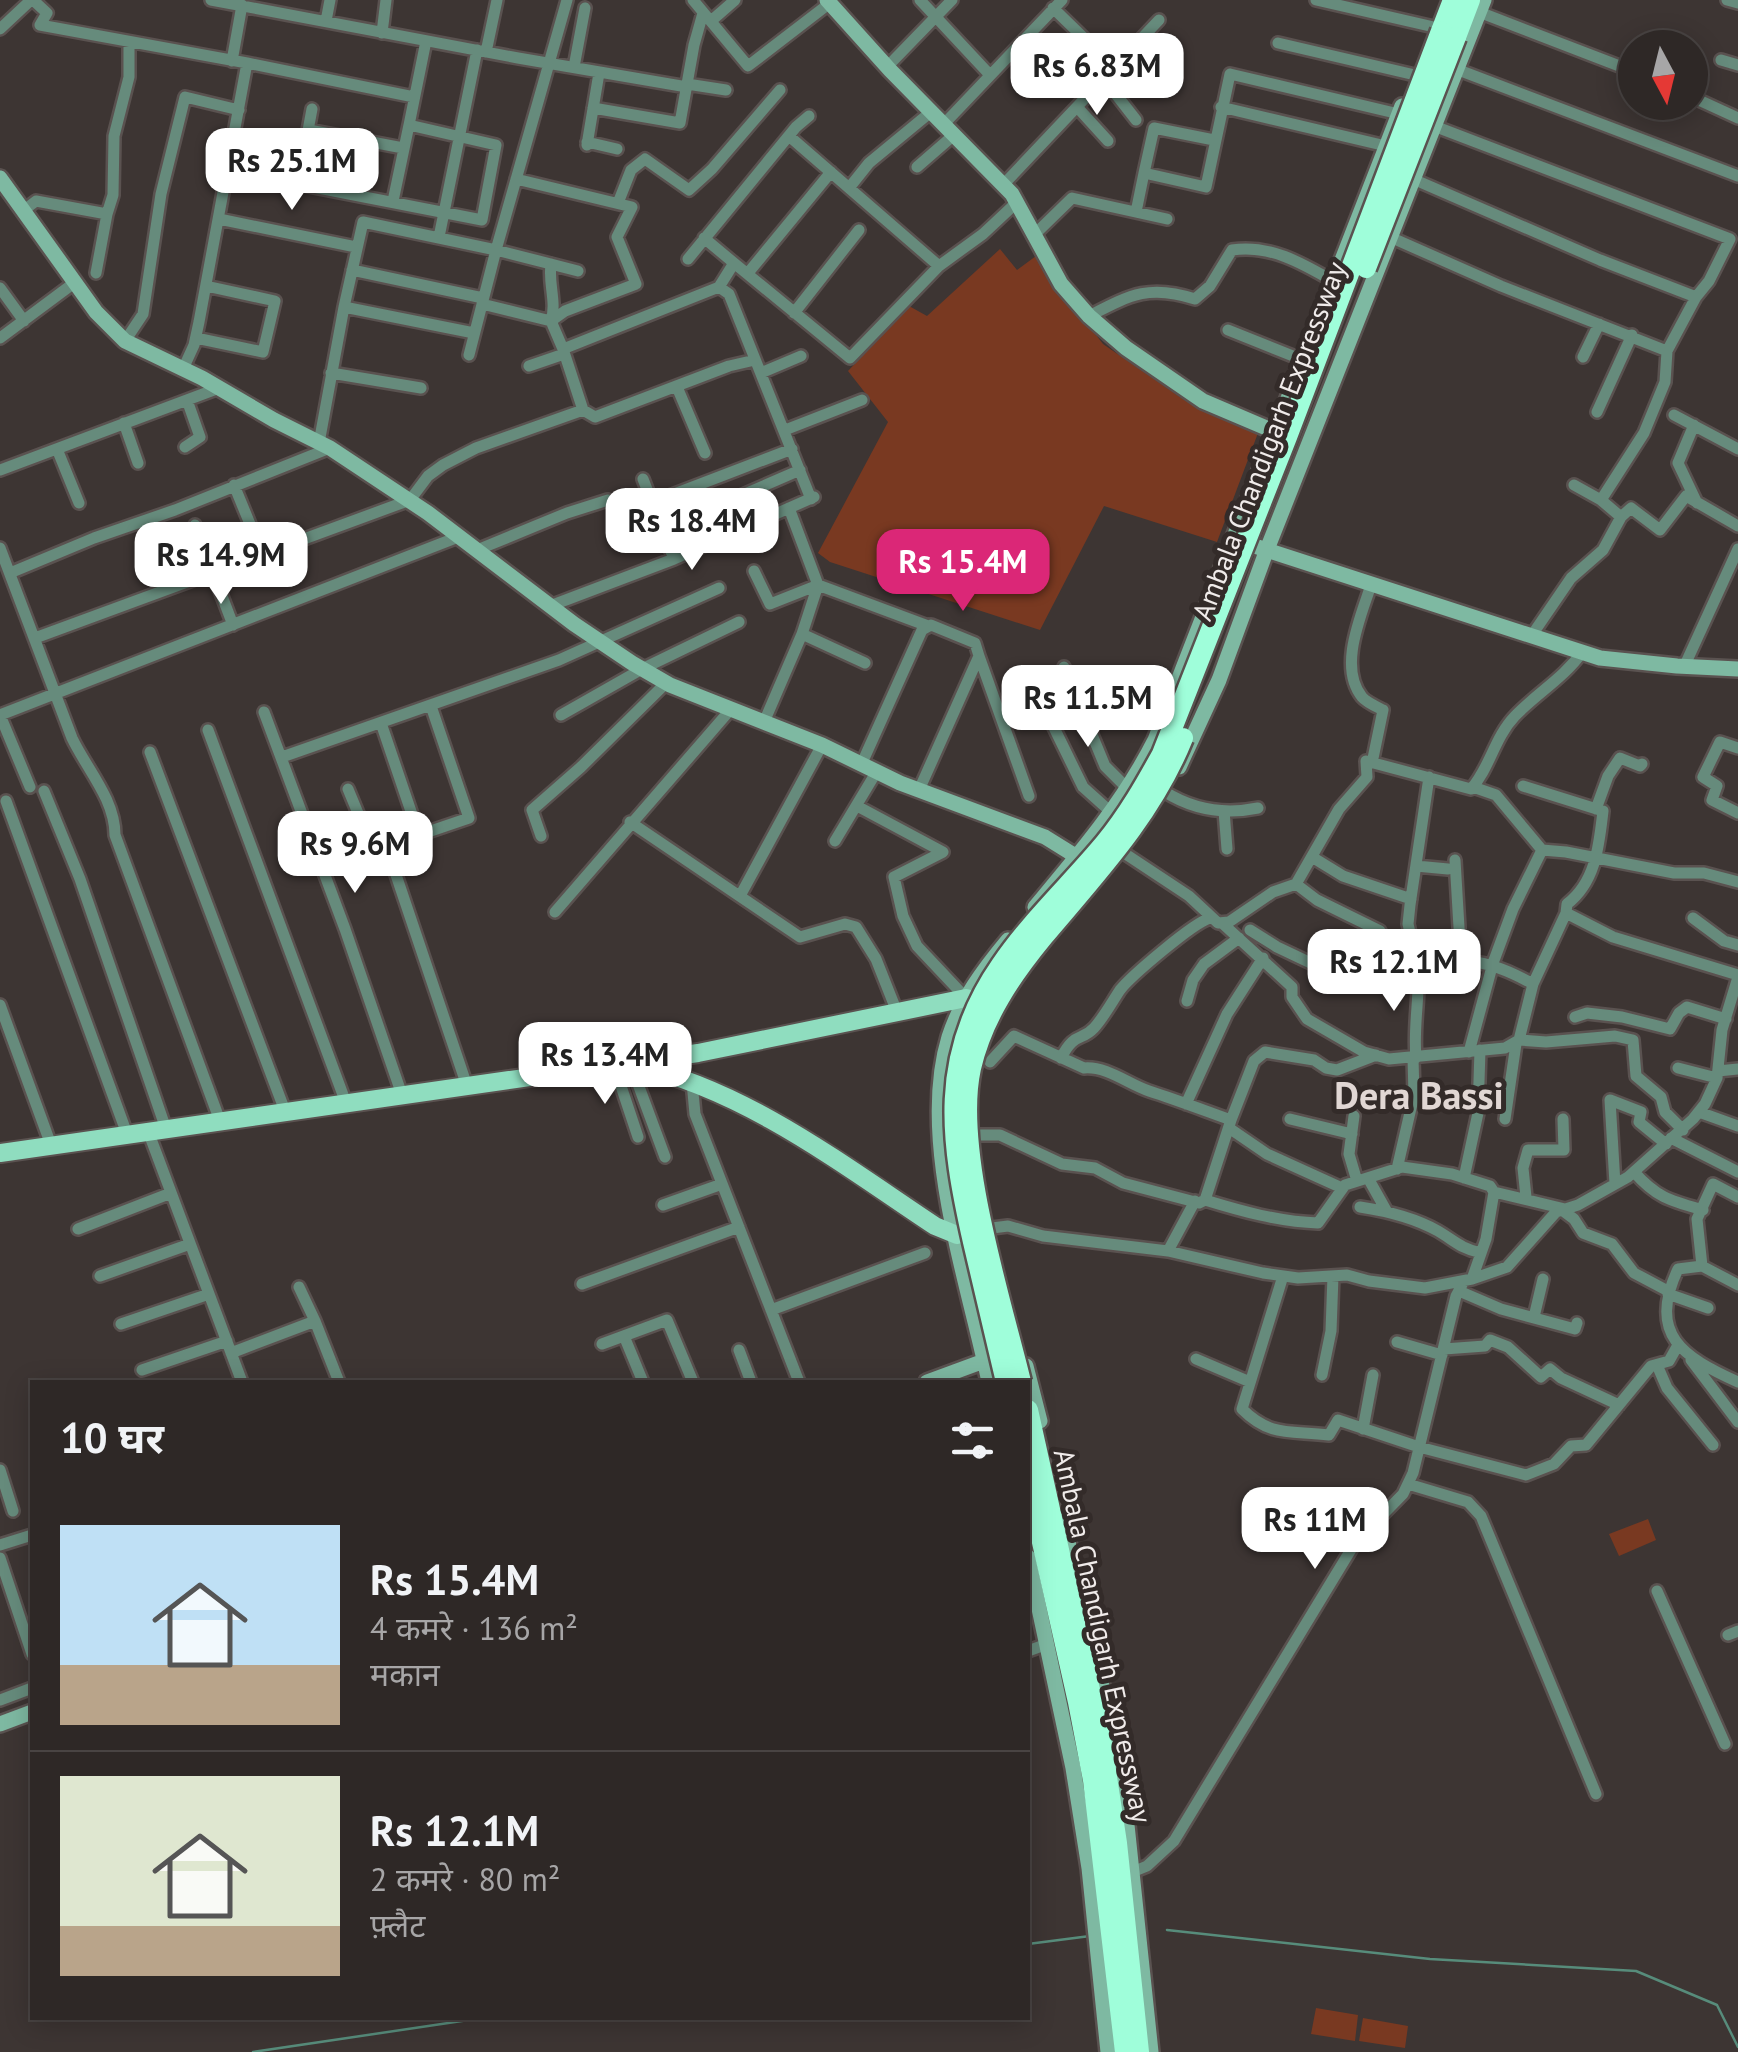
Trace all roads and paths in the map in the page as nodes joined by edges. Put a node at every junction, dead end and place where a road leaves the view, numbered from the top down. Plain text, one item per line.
1 (32, 0) edge
2 (211, 0) edge
3 (330, 0) edge
4 (386, 0) edge
5 (497, 0) edge
6 (567, 0) edge
7 (693, 0) edge
8 (736, 0) edge
9 (920, 0) edge
10 (952, 0) edge
11 (1316, 0) edge
12 (1727, 0) edge
13 (828, 2) edge
14 (1738, 3) edge
15 (1058, 4) edge
16 (1343, 4) edge
17 (242, 6) junction
18 (585, 8) dead end
19 (1457, 15) edge
20 (707, 17) junction
21 (935, 18) junction
22 (1159, 20) dead end
23 (326, 21) junction
24 (0, 29) edge
25 (382, 33) junction
26 (426, 41) junction
27 (129, 42) junction
28 (1278, 43) dead end
29 (482, 51) junction
30 (1721, 60) dead end
31 (232, 61) junction
32 (549, 62) junction
33 (247, 63) junction
34 (1738, 64) edge
35 (574, 67) junction
36 (887, 67) junction
37 (1618, 67) edge
38 (1456, 68) junction
39 (599, 73) junction
40 (990, 75) junction
41 (1415, 75) junction
42 (1107, 76) junction
43 (687, 85) junction
44 (726, 90) dead end
45 (780, 90) dead end
46 (414, 97) junction
47 (1708, 104) edge
48 (1221, 107) junction
49 (593, 108) junction
50 (1078, 108) junction
51 (239, 110) junction
52 (312, 110) dead end
53 (932, 111) junction
54 (1399, 114) junction
55 (809, 116) dead end
56 (1738, 118) edge
57 (1136, 120) dead end
58 (409, 125) junction
59 (1434, 126) junction
60 (949, 129) junction
61 (309, 130) junction
62 (788, 136) junction
63 (459, 137) junction
64 (1214, 140) junction
65 (1108, 141) dead end
66 (1386, 146) junction
67 (403, 148) junction
68 (617, 149) dead end
69 (917, 167) dead end
70 (831, 172) junction
71 (1144, 173) junction
72 (1738, 176) edge
73 (0, 178) edge
74 (516, 179) junction
75 (1413, 179) junction
76 (1003, 185) junction
77 (849, 188) junction
78 (392, 201) junction
79 (618, 203) junction
80 (1016, 203) junction
81 (23, 212) junction
82 (1136, 212) junction
83 (107, 214) junction
84 (443, 214) junction
85 (484, 215) junction
86 (219, 219) junction
87 (1168, 219) dead end
88 (505, 220) junction
89 (859, 230) dead end
90 (1033, 236) junction
91 (439, 237) junction
92 (704, 238) junction
93 (1390, 238) junction
94 (1734, 240) edge
95 (356, 247) junction
96 (496, 250) junction
97 (688, 258) dead end
98 (550, 264) junction
99 (734, 264) junction
100 (939, 266) junction
101 (352, 270) junction
102 (578, 271) dead end
103 (748, 272) junction
104 (96, 273) dead end
105 (1334, 281) junction
106 (74, 284) junction
107 (206, 286) junction
108 (720, 287) junction
109 (0, 288) edge
110 (1696, 297) junction
111 (483, 301) junction
112 (344, 307) junction
113 (794, 312) junction
114 (1089, 316) junction
115 (551, 321) junction
116 (24, 322) junction
117 (1599, 324) junction
118 (1228, 330) dead end
119 (474, 333) junction
120 (2, 336) edge
121 (1632, 336) junction
122 (196, 338) junction
123 (125, 341) junction
124 (564, 351) junction
125 (1667, 351) junction
126 (469, 355) dead end
127 (801, 356) dead end
128 (1583, 358) dead end
129 (756, 360) junction
130 (1303, 360) junction
131 (529, 366) dead end
132 (183, 369) junction
133 (332, 373) junction
134 (761, 373) junction
135 (676, 387) junction
136 (219, 388) junction
137 (421, 388) dead end
138 (187, 400) junction
139 (862, 400) dead end
140 (583, 410) junction
141 (1597, 412) dead end
142 (1674, 415) dead end
143 (124, 423) junction
144 (1694, 425) junction
145 (785, 430) junction
146 (1275, 433) junction
147 (1737, 444) edge
148 (1310, 445) junction
149 (325, 446) junction
150 (185, 447) dead end
151 (57, 449) junction
152 (792, 449) junction
153 (705, 453) dead end
154 (138, 463) dead end
155 (0, 470) edge
156 (800, 470) junction
157 (642, 479) dead end
158 (234, 485) junction
159 (1574, 485) dead end
160 (410, 500) junction
161 (608, 500) dead end
162 (1601, 500) junction
163 (79, 503) dead end
164 (651, 503) junction
165 (1697, 503) junction
166 (789, 508) junction
167 (1621, 517) junction
168 (250, 524) dead end
169 (194, 525) dead end
170 (1738, 526) edge
171 (662, 530) junction
172 (458, 537) junction
173 (1234, 539) junction
174 (0, 548) edge
175 (1738, 549) edge
176 (478, 550) junction
177 (1266, 552) junction
178 (674, 559) junction
179 (754, 571) dead end
180 (214, 572) junction
181 (10, 573) junction
182 (818, 584) junction
183 (1371, 585) junction
184 (719, 588) dead end
185 (550, 606) junction
186 (738, 622) dead end
187 (232, 625) junction
188 (928, 626) junction
189 (802, 634) junction
190 (1532, 635) junction
191 (35, 638) junction
192 (600, 642) junction
193 (1583, 652) junction
194 (979, 656) junction
195 (865, 662) dead end
196 (1064, 667) dead end
197 (1684, 667) junction
198 (1738, 668) edge
199 (642, 669) junction
200 (666, 683) junction
201 (56, 693) junction
202 (1042, 704) dead end
203 (431, 706) junction
204 (731, 709) junction
205 (264, 712) dead end
206 (0, 715) edge
207 (561, 716) dead end
208 (764, 722) junction
209 (381, 723) junction
210 (208, 730) dead end
211 (822, 745) junction
212 (1738, 748) edge
213 (150, 752) dead end
214 (282, 757) junction
215 (1372, 763) junction
216 (1642, 764) dead end
217 (870, 767) junction
218 (1429, 778) junction
219 (1523, 786) dead end
220 (30, 787) dead end
221 (1473, 787) junction
222 (348, 789) dead end
223 (1128, 789) junction
224 (920, 790) junction
225 (44, 791) dead end
226 (1165, 792) junction
227 (1029, 796) dead end
228 (6, 800) dead end
229 (857, 806) junction
230 (1258, 808) dead end
231 (1596, 808) junction
232 (1224, 811) junction
233 (1738, 813) edge
234 (1112, 814) junction
235 (630, 822) junction
236 (418, 835) junction
237 (541, 836) dead end
238 (835, 840) dead end
239 (1228, 849) dead end
240 (383, 850) junction
241 (1542, 850) junction
242 (1124, 853) junction
243 (1077, 856) junction
244 (1312, 857) junction
245 (1597, 858) junction
246 (1416, 866) junction
247 (323, 869) junction
248 (1104, 876) junction
249 (1738, 882) edge
250 (1296, 884) junction
251 (740, 896) junction
252 (1411, 899) junction
253 (556, 912) dead end
254 (1566, 914) junction
255 (1693, 918) dead end
256 (1216, 921) junction
257 (1380, 931) dead end
258 (1244, 934) junction
259 (1738, 945) edge
260 (1263, 958) junction
261 (1461, 961) junction
262 (1493, 962) junction
263 (1413, 967) junction
264 (1738, 976) edge
265 (1533, 984) junction
266 (966, 998) junction
267 (1187, 1000) dead end
268 (0, 1005) edge
269 (1000, 1011) junction
270 (897, 1012) junction
271 (1731, 1013) edge
272 (1574, 1017) dead end
273 (1518, 1042) junction
274 (1474, 1051) junction
275 (1376, 1055) junction
276 (1061, 1058) junction
277 (1414, 1058) junction
278 (990, 1062) dead end
279 (625, 1064) junction
280 (1678, 1068) dead end
281 (1738, 1069) edge
282 (1717, 1074) junction
283 (692, 1082) junction
284 (467, 1086) junction
285 (402, 1095) junction
286 (346, 1103) junction
287 (1186, 1104) junction
288 (285, 1111) junction
289 (1699, 1112) junction
290 (1354, 1116) dead end
291 (1290, 1119) dead end
292 (1505, 1119) dead end
293 (1563, 1119) dead end
294 (220, 1121) junction
295 (1230, 1124) junction
296 (1738, 1126) edge
297 (157, 1130) junction
298 (1683, 1130) junction
299 (127, 1134) junction
300 (1352, 1134) junction
301 (974, 1135) junction
302 (638, 1137) dead end
303 (1668, 1141) junction
304 (52, 1146) junction
305 (0, 1153) edge
306 (665, 1156) dead end
307 (1397, 1169) junction
308 (1634, 1172) junction
309 (1738, 1172) edge
310 (1464, 1178) junction
311 (1363, 1179) junction
312 (722, 1184) junction
313 (1614, 1184) junction
314 (1342, 1188) junction
315 (171, 1192) junction
316 (1494, 1192) junction
317 (1738, 1197) edge
318 (1526, 1198) junction
319 (1200, 1200) junction
320 (663, 1205) dead end
321 (1360, 1207) dead end
322 (1564, 1210) junction
323 (1703, 1210) junction
324 (1387, 1212) junction
325 (739, 1227) junction
326 (992, 1228) junction
327 (78, 1229) dead end
328 (956, 1235) junction
329 (190, 1244) junction
330 (1168, 1251) junction
331 (926, 1253) dead end
332 (1480, 1253) junction
333 (1702, 1266) junction
334 (100, 1276) dead end
335 (1283, 1276) junction
336 (1333, 1276) junction
337 (1542, 1279) dead end
338 (582, 1284) dead end
339 (1465, 1284) junction
340 (1738, 1285) edge
341 (299, 1287) dead end
342 (1668, 1292) junction
343 (209, 1294) junction
344 (1708, 1308) dead end
345 (771, 1310) junction
346 (1011, 1314) junction
347 (1534, 1317) junction
348 (315, 1321) junction
349 (976, 1321) junction
350 (1577, 1323) dead end
351 (121, 1324) dead end
352 (624, 1336) junction
353 (1397, 1342) dead end
354 (602, 1344) dead end
355 (1678, 1345) junction
356 (229, 1347) junction
357 (739, 1350) dead end
358 (1443, 1352) junction
359 (1688, 1357) junction
360 (1196, 1359) dead end
361 (984, 1360) junction
362 (1657, 1364) junction
363 (142, 1370) dead end
364 (1322, 1375) dead end
365 (1373, 1375) dead end
366 (241, 1380) edge
367 (338, 1380) edge
368 (642, 1380) edge
369 (691, 1380) edge
370 (750, 1380) edge
371 (797, 1380) edge
372 (932, 1380) edge
373 (989, 1380) edge
374 (1006, 1380) edge
375 (1021, 1380) edge
376 (1029, 1380) edge
377 (1250, 1382) junction
378 (1738, 1382) edge
379 (1030, 1383) edge
380 (1619, 1405) junction
381 (1030, 1419) edge
382 (1738, 1422) edge
383 (1362, 1428) junction
384 (1713, 1445) dead end
385 (1418, 1447) junction
386 (0, 1470) edge
387 (1408, 1484) junction
388 (1030, 1489) edge
389 (13, 1511) dead end
390 (30, 1536) edge
391 (0, 1546) edge
392 (0, 1558) edge
393 (1030, 1567) edge
394 (1657, 1591) dead end
395 (1046, 1644) junction
396 (30, 1648) edge
397 (1030, 1650) edge
398 (30, 1689) edge
399 (0, 1700) edge
400 (30, 1713) edge
401 (0, 1724) edge
402 (1725, 1744) dead end
403 (1596, 1794) dead end
404 (1111, 1862) junction
405 (1108, 2052) edge
406 (1125, 2052) edge
407 (1138, 2052) edge
408 (1151, 2052) edge

1 - 24 street
1 - 27 street
2 - 17 street
3 - 23 street
4 - 25 street
5 - 29 street
6 - 32 street
7 - 20 street
8 - 20 street
9 - 21 street
10 - 21 street
11 - 16 street
12 - 14 street
13 - 20 street
13 - 36 street
15 - 40 street
15 - 42 street
16 - 19 street
17 - 23 street
17 - 31 street
18 - 35 street
19 - 37 street
19 - 38 street
19 - 41 street
19 - 374 highway, Ambala Chandigarh Expressway, bridge
19 - 375 highway, Ambala Chandigarh Expressway, bridge
20 - 43 street
21 - 36 street
21 - 40 street
22 - 42 street
23 - 25 street
25 - 26 street
26 - 29 street
26 - 46 street
27 - 31 street
27 - 83 street
28 - 41 street
29 - 32 street
29 - 63 street
30 - 34 street
31 - 33 street
32 - 35 street
32 - 74 street
33 - 46 street
33 - 51 street
35 - 39 street
36 - 53 street
38 - 59 street
38 - 72 street
39 - 43 street
39 - 49 street
40 - 60 street
41 - 54 street
42 - 50 street
42 - 57 street
43 - 44 street
43 - 49 street
45 - 79 street
46 - 58 street
47 - 56 street
48 - 54 street
48 - 64 street
48 - 66 street
49 - 68 street
50 - 65 street
50 - 76 street
51 - 86 street
51 - 123 street
52 - 61 street
53 - 60 street
53 - 77 street
54 - 66 street
55 - 62 street
58 - 63 street
58 - 67 street
59 - 75 street
59 - 94 street
60 - 69 street
60 - 76 street
61 - 67 street
61 - 78 street
62 - 70 street
62 - 92 street
63 - 84 street
63 - 85 street
64 - 71 street
64 - 71 street
66 - 105 street
67 - 78 street
70 - 77 street
70 - 103 street
71 - 82 street
73 - 81 street
74 - 79 street
74 - 88 street
75 - 93 street
75 - 110 street
76 - 80 street
77 - 100 street
78 - 84 street
79 - 115 street
80 - 90 street
80 - 100 street
81 - 83 street
81 - 106 street
82 - 87 street
82 - 90 street
83 - 104 street
84 - 85 street
84 - 91 street
85 - 88 street
86 - 95 street
86 - 107 street
88 - 96 street
89 - 113 street
90 - 114 street
91 - 95 street
91 - 96 street
92 - 97 street
92 - 99 street
93 - 117 street
93 - 148 street
94 - 110 street
95 - 101 street
96 - 98 street
96 - 111 street
98 - 102 street
98 - 115 street
99 - 103 street
99 - 108 street
100 - 113 street
101 - 111 street
101 - 112 street
103 - 113 street
105 - 114 street
105 - 130 street
106 - 116 street
106 - 123 street
107 - 122 street
107 - 122 street
108 - 124 street
108 - 129 street
109 - 116 street
110 - 125 street
111 - 115 street
111 - 119 street
112 - 119 street
112 - 133 street
114 - 146 street
115 - 124 street
116 - 120 street
117 - 121 street
117 - 128 street
118 - 130 street
119 - 126 street
121 - 125 street
121 - 141 street
122 - 132 street
123 - 132 street
124 - 131 street
124 - 140 street
125 - 162 street
127 - 134 street
129 - 134 street
129 - 135 street
130 - 146 street
132 - 136 street
133 - 137 street
133 - 149 street
134 - 145 street
135 - 140 street
135 - 153 street
136 - 138 street
136 - 149 street
138 - 143 street
138 - 150 street
139 - 145 street
140 - 160 street
142 - 144 street
143 - 151 street
143 - 154 street
144 - 147 street
144 - 165 street
145 - 152 street
146 - 148 street
146 - 173 street
148 - 177 street
149 - 158 street
149 - 160 street
151 - 155 street
151 - 163 street
152 - 156 street
152 - 164 street
156 - 166 street
156 - 171 street
157 - 164 street
158 - 168 street
158 - 181 street
159 - 162 street
160 - 172 street
160 - 180 street
161 - 176 street
162 - 167 street
164 - 171 street
165 - 167 street
165 - 170 street
166 - 178 street
166 - 182 street
167 - 190 street
169 - 180 street
171 - 178 street
172 - 176 street
172 - 187 street
173 - 177 street
173 - 223 street
174 - 181 street
175 - 197 street
176 - 185 street
177 - 183 street
177 - 226 street
178 - 185 street
179 - 182 street
180 - 187 street
180 - 191 street
181 - 191 street
182 - 188 street
182 - 189 street
183 - 190 street
183 - 215 street
184 - 192 street
185 - 192 street
186 - 199 street
187 - 201 street
188 - 194 street
188 - 217 street
189 - 195 street
189 - 208 street
190 - 193 street
191 - 201 street
192 - 199 street
192 - 203 street
193 - 197 street
193 - 221 street
194 - 224 street
194 - 227 street
196 - 223 street
197 - 198 street
199 - 200 street
199 - 207 street
200 - 204 street
200 - 237 street
201 - 206 street
201 - 294 street
202 - 234 street
203 - 209 street
203 - 236 street
204 - 208 street
204 - 235 street
205 - 214 street
206 - 220 street
208 - 211 street
209 - 214 street
209 - 236 street
210 - 286 street
211 - 217 street
211 - 251 street
212 - 233 street
213 - 288 street
214 - 247 street
215 - 218 street
215 - 244 street
216 - 231 street
217 - 224 street
217 - 229 street
218 - 221 street
218 - 246 street
219 - 231 street
221 - 241 street
222 - 240 street
223 - 234 street
224 - 243 street
225 - 297 street
226 - 232 street
226 - 242 street
228 - 299 street
229 - 238 street
229 - 266 street
230 - 232 street
231 - 245 street
232 - 239 street
234 - 243 street
235 - 251 street
235 - 253 street
236 - 240 street
240 - 247 street
240 - 284 street
241 - 245 street
241 - 262 street
242 - 248 street
242 - 256 street
243 - 248 street
243 - 266 street
244 - 250 street
244 - 252 street
245 - 249 street
245 - 254 street
246 - 252 street
246 - 261 street
247 - 285 street
248 - 269 street
250 - 256 street
250 - 257 street
251 - 270 street
252 - 263 street
254 - 264 street
254 - 265 street
255 - 259 street
256 - 258 street
256 - 276 street
258 - 260 street
258 - 263 street
258 - 267 street
260 - 275 street
260 - 287 street
261 - 262 street
261 - 263 street
262 - 265 street
262 - 274 street
263 - 277 street
264 - 271 street
265 - 273 street
266 - 269 main road
266 - 270 main road
266 - 328 street
268 - 304 street
269 - 301 street
270 - 279 main road
271 - 272 street
271 - 282 street
273 - 274 street
273 - 292 street
273 - 298 street
274 - 277 street
274 - 310 street
275 - 277 street
275 - 295 street
276 - 278 street
276 - 287 street
277 - 307 street
279 - 283 main road
279 - 284 main road
279 - 302 street
279 - 306 street
280 - 282 street
281 - 282 street
282 - 289 street
283 - 312 street
283 - 328 main road
284 - 285 main road
285 - 286 main road
286 - 288 main road
287 - 295 street
288 - 294 main road
289 - 296 street
289 - 298 street
290 - 300 street
291 - 300 street
293 - 318 street
294 - 297 main road
295 - 314 street
295 - 319 street
297 - 299 main road
297 - 315 street
298 - 303 street
299 - 304 main road
300 - 311 street
301 - 319 street
301 - 326 street
303 - 308 street
303 - 309 street
303 - 313 street
304 - 305 main road
307 - 310 street
307 - 311 street
308 - 313 street
308 - 323 street
310 - 316 street
311 - 314 street
311 - 324 street
312 - 320 street
312 - 325 street
313 - 322 street
314 - 319 street
315 - 327 street
315 - 329 street
316 - 318 street
316 - 332 street
317 - 323 street
318 - 322 street
319 - 330 street
321 - 324 street
322 - 339 street
322 - 342 street
323 - 333 street
324 - 332 street
325 - 338 street
325 - 345 street
326 - 328 main road
326 - 330 street
326 - 346 street
328 - 349 street
329 - 334 street
329 - 343 street
330 - 335 street
331 - 345 street
332 - 339 street
333 - 340 street
333 - 342 street
335 - 336 street
335 - 377 street
336 - 339 street
336 - 364 street
337 - 347 street
339 - 347 street
339 - 358 street
341 - 348 street
342 - 344 street
342 - 355 street
343 - 351 street
343 - 356 street
345 - 371 street
346 - 349 street
346 - 376 street
347 - 350 street
348 - 356 street
348 - 367 street
349 - 361 street
352 - 354 street
352 - 368 street
352 - 369 street
353 - 358 street
355 - 359 street
355 - 362 street
356 - 363 street
356 - 366 street
357 - 370 street
358 - 380 street
358 - 385 street
359 - 378 street
359 - 382 street
360 - 377 street
361 - 372 street
361 - 373 street
362 - 380 street
362 - 384 street
365 - 383 street
377 - 383 street
379 - 404 street
380 - 385 street
381 - 404 highway, Ambala Chandigarh Expressway
383 - 385 street
385 - 387 street
386 - 389 street
387 - 403 street
387 - 404 street
388 - 404 highway, Ambala Chandigarh Expressway
390 - 391 street
392 - 396 street
393 - 395 street
394 - 402 street
395 - 397 street
395 - 404 street
398 - 399 street
400 - 401 street
404 - 405 street
404 - 406 highway, Ambala Chandigarh Expressway
404 - 407 highway, Ambala Chandigarh Expressway
404 - 408 street

